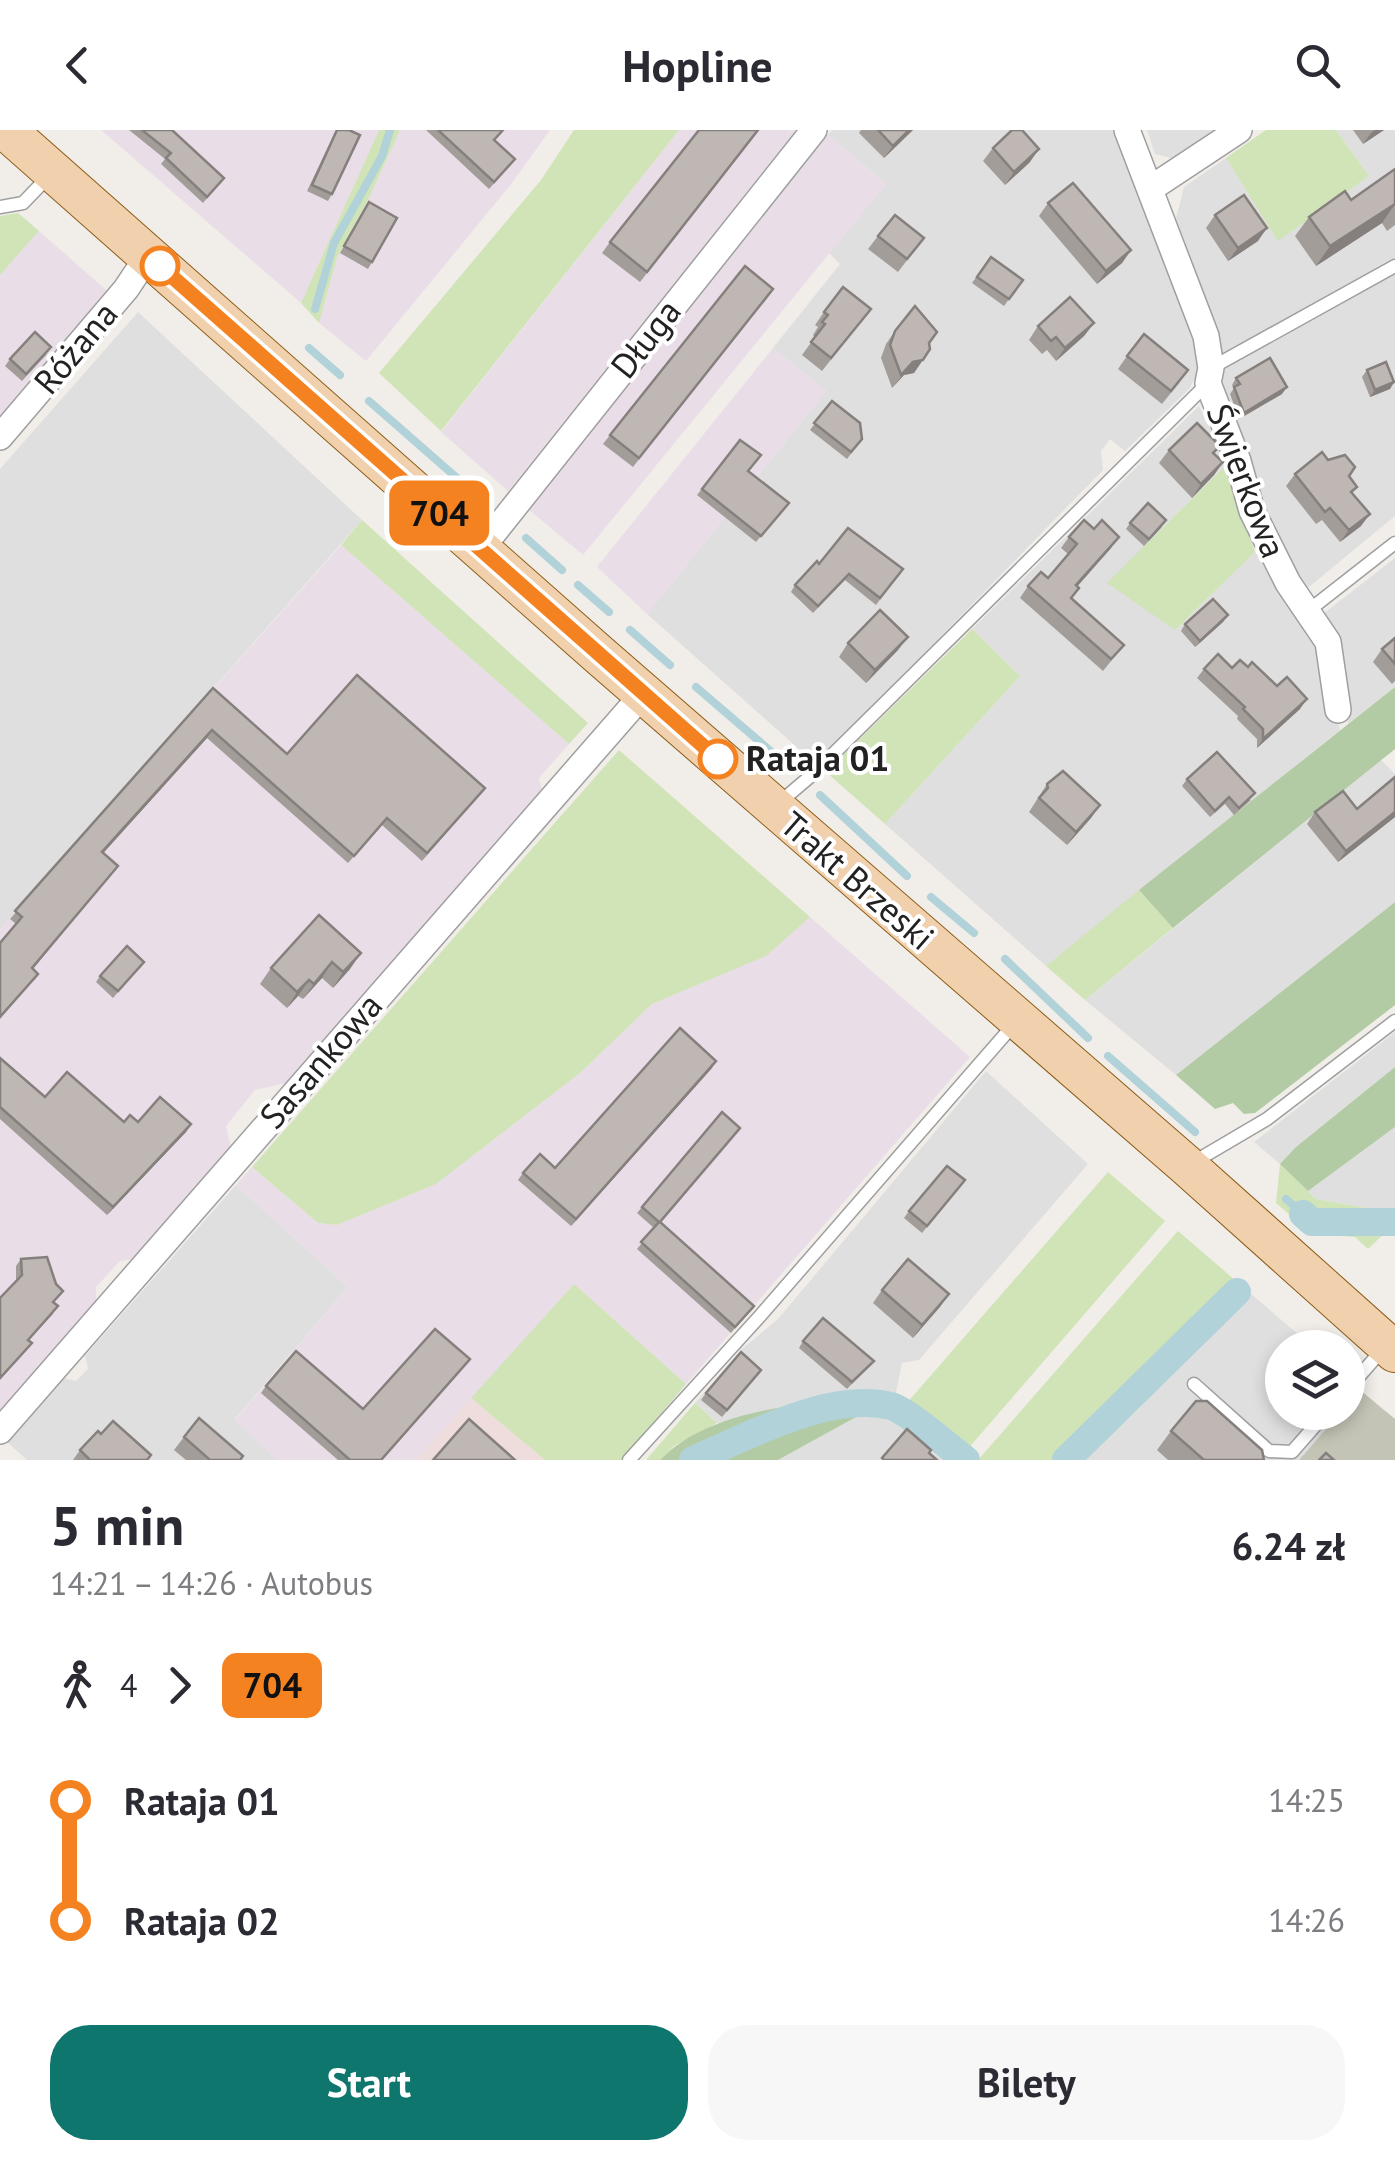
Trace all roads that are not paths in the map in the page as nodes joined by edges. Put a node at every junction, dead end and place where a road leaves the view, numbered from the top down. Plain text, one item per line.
1 (6, 130) edge
2 (814, 130) edge
3 (1127, 130) edge
4 (1239, 130) edge
5 (54, 172) junction
6 (1150, 189) junction
7 (0, 207) edge
8 (148, 256) junction
9 (1395, 266) edge
10 (1209, 376) junction
11 (0, 437) edge
12 (1395, 543) edge
13 (480, 550) junction
14 (1308, 610) junction
15 (644, 693) junction
16 (1338, 710) dead end
17 (774, 808) junction
18 (1017, 1020) junction
19 (1395, 1021) edge
20 (1188, 1166) junction
21 (1391, 1348) edge
22 (1365, 1373) edge
23 (1194, 1384) dead end
24 (0, 1430) edge
25 (1311, 1430) edge
26 (630, 1460) edge

1 - 5 main road, Trakt Brzeski
2 - 13 street, Długa
3 - 6 street, Świerkowa
4 - 6 street
5 - 7 lane
5 - 8 main road, Trakt Brzeski
6 - 10 street, Świerkowa
8 - 11 street, Różana
8 - 13 main road, Trakt Brzeski
9 - 10 lane
10 - 14 street, Świerkowa
10 - 17 lane
12 - 14 lane
13 - 15 main road, Trakt Brzeski
14 - 16 street, Świerkowa
15 - 17 main road, Trakt Brzeski
15 - 24 street, Sasankowa
17 - 18 main road, Trakt Brzeski
18 - 20 main road, Trakt Brzeski
18 - 26 lane
19 - 20 lane
20 - 21 main road, Trakt Brzeski
21 - 22 lane
23 - 25 lane

